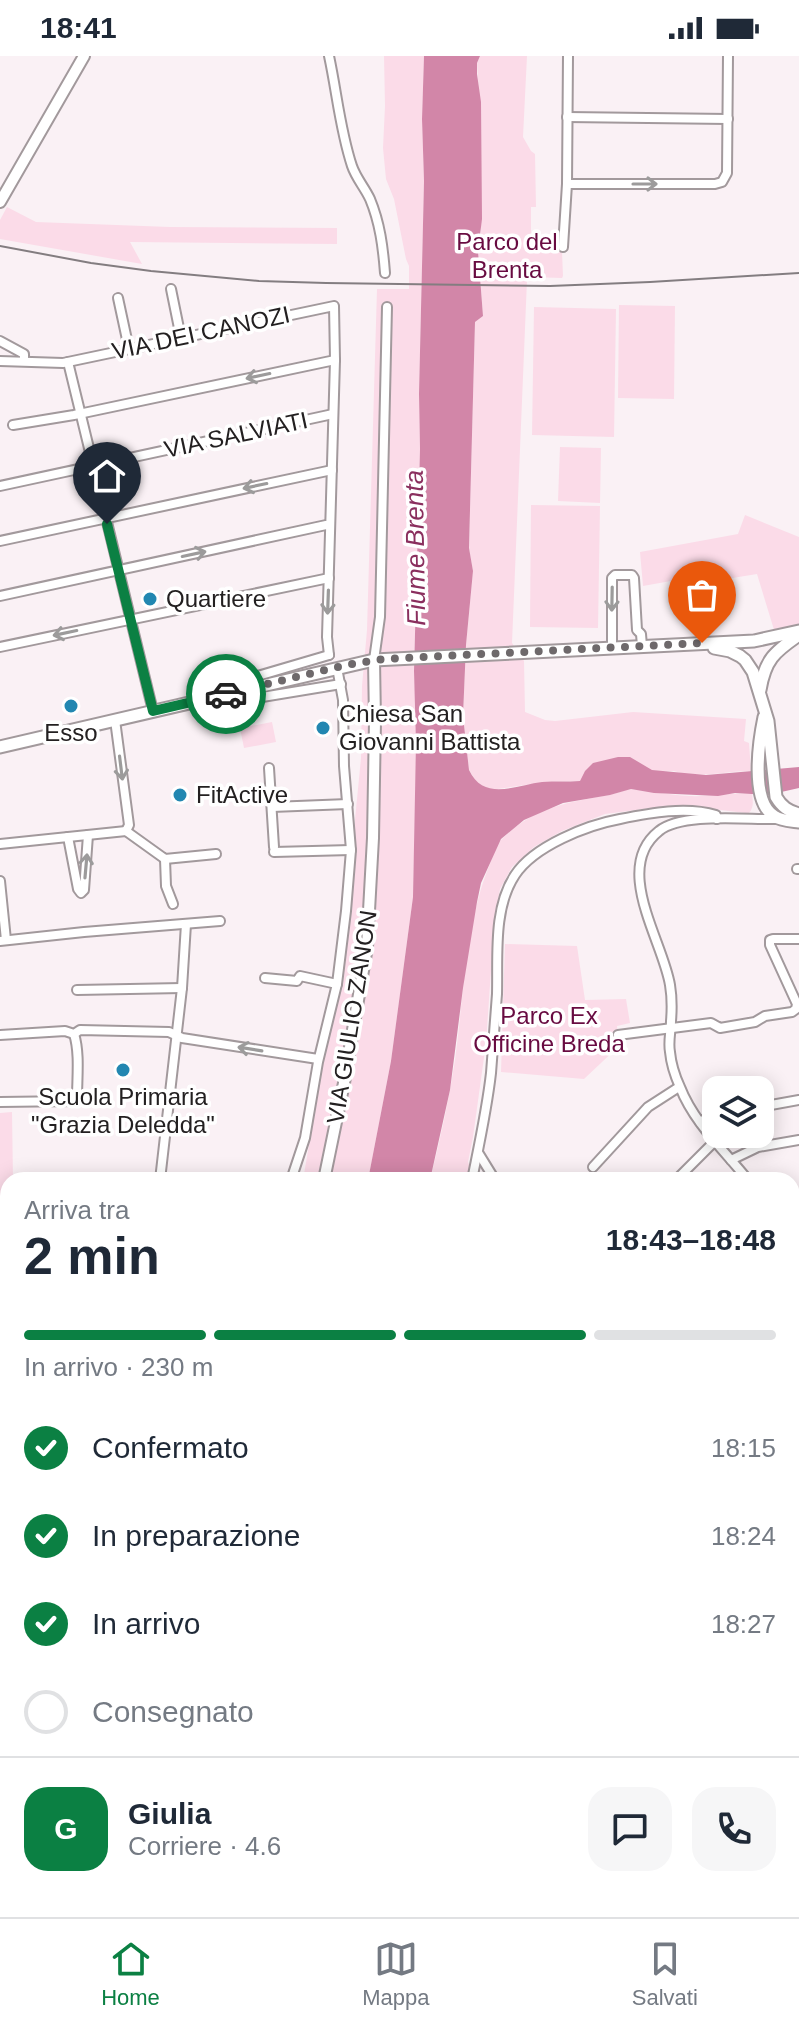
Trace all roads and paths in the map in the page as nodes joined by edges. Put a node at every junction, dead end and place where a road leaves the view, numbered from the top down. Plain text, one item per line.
1 (84, 56) edge
2 (329, 56) edge
3 (568, 56) edge
4 (728, 56) edge
5 (567, 117) junction
6 (728, 119) junction
7 (567, 184) junction
8 (0, 202) edge
9 (563, 247) dead end
10 (385, 273) dead end
11 (171, 289) dead end
12 (118, 298) dead end
13 (387, 307) dead end
14 (181, 338) junction
15 (0, 341) edge
16 (129, 349) junction
17 (335, 360) junction
18 (0, 361) edge
19 (24, 361) junction
20 (68, 362) junction
21 (79, 414) junction
22 (333, 414) junction
23 (13, 425) dead end
24 (92, 466) junction
25 (332, 470) junction
26 (0, 486) edge
27 (105, 519) junction
28 (330, 526) junction
29 (0, 541) edge
30 (118, 571) junction
31 (329, 578) junction
32 (0, 596) edge
33 (130, 620) junction
34 (799, 633) edge
35 (757, 641) junction
36 (642, 646) junction
37 (708, 646) junction
38 (0, 647) edge
39 (612, 647) junction
40 (329, 655) junction
41 (379, 660) junction
42 (747, 662) junction
43 (768, 662) junction
44 (335, 663) dead end
45 (338, 673) dead end
46 (341, 684) junction
47 (324, 688) junction
48 (760, 693) junction
49 (343, 700) junction
50 (193, 702) junction
51 (764, 709) junction
52 (153, 711) junction
53 (115, 720) junction
54 (762, 724) junction
55 (0, 747) edge
56 (269, 768) dead end
57 (763, 803) junction
58 (348, 804) junction
59 (272, 807) junction
60 (799, 814) edge
61 (717, 819) junction
62 (759, 819) junction
63 (779, 819) junction
64 (799, 822) edge
65 (126, 831) junction
66 (88, 835) junction
67 (68, 837) junction
68 (0, 844) edge
69 (351, 850) junction
70 (216, 854) dead end
71 (165, 859) junction
72 (0, 881) edge
73 (1, 898) edge
74 (173, 904) dead end
75 (220, 921) dead end
76 (186, 924) junction
77 (799, 939) edge
78 (3, 940) edge
79 (265, 978) dead end
80 (337, 984) junction
81 (182, 988) junction
82 (77, 990) dead end
83 (671, 1028) junction
84 (74, 1034) junction
85 (0, 1035) edge
86 (176, 1035) junction
87 (618, 1035) dead end
88 (318, 1059) junction
89 (679, 1087) junction
90 (799, 1100) edge
91 (0, 1102) edge
92 (774, 1104) edge
93 (700, 1122) joint
94 (702, 1125) edge
95 (799, 1140) edge
96 (708, 1148) edge
97 (721, 1148) edge
98 (479, 1154) junction
99 (731, 1160) junction
100 (593, 1167) dead end
101 (161, 1172) edge
102 (294, 1172) edge
103 (326, 1172) edge
104 (474, 1172) edge
105 (490, 1172) edge
106 (684, 1172) edge
107 (741, 1172) edge

1 - 8 street
2 - 10 street
3 - 5 street
4 - 6 street
5 - 6 street
5 - 7 street
7 -> 6 street
7 - 9 street
11 - 14 street
12 - 16 street
13 - 41 street
14 - 16 street, VIA DEI CANOZI
14 - 17 street, VIA DEI CANOZI
15 - 19 street
16 - 20 street, VIA DEI CANOZI
17 -> 21 street
17 - 22 street
18 - 19 street, VIA DEI CANOZI
19 - 20 street, VIA DEI CANOZI
20 - 21 street
21 - 23 street
21 - 24 street
22 - 24 street, VIA SALVIATI
22 - 25 street
24 - 26 street, VIA SALVIATI
24 - 27 street
25 -> 27 street
25 - 28 street
27 - 29 street
27 - 30 street
30 -> 28 street
28 - 31 street
30 - 32 street
30 - 33 street
31 - 33 street
31 -> 40 street
33 -> 38 street
33 - 52 street
34 - 35 main road
34 - 43 main road
35 - 37 main road
35 - 42 main road
35 - 43 main road
36 - 37 main road
36 - 39 main road
36 -> 39 street
37 - 42 main road
37 - 54 main road
39 - 41 main road
40 - 44 street
40 - 50 street
41 - 50 main road
41 - 103 street, VIA GIULIO ZANON
42 - 43 main road
42 - 48 main road
43 - 48 main road
45 - 46 street, VIA GIULIO ZANON
46 - 47 street
46 - 49 street, VIA GIULIO ZANON
47 - 49 street
47 - 50 street
48 - 51 main road
49 - 58 street, VIA GIULIO ZANON
50 - 52 main road
51 - 54 main road
51 - 60 main road
52 - 53 main road
53 - 55 main road
53 -> 65 street
54 - 57 main road
56 - 59 street
57 - 62 street
57 - 63 main road
58 - 59 street
58 - 69 street, VIA GIULIO ZANON
59 - 69 street
61 - 62 street
61 - 83 street
61 - 98 street
62 - 63 street
63 - 64 main road
65 - 66 street
65 - 71 street
66 - 67 street
67 -> 66 street
67 - 68 street
69 - 80 street, VIA GIULIO ZANON
70 - 71 street
71 - 74 street
72 - 73 street
73 - 78 street
75 - 76 street
76 - 78 street
76 - 81 street
77 - 83 street
79 - 80 street, VIA GIULIO ZANON
80 - 88 street, VIA GIULIO ZANON
81 - 82 street
81 - 86 street
83 - 87 street
83 - 89 street
84 - 85 street
84 - 86 street
84 - 91 street
88 -> 86 street
86 - 101 street
88 - 102 street, VIA GIULIO ZANON
89 - 93 street
89 - 100 street
90 - 92 street
93 - 94 street
95 - 99 street
96 - 106 street
97 - 99 street
98 - 104 street
98 - 105 street
99 - 107 street

